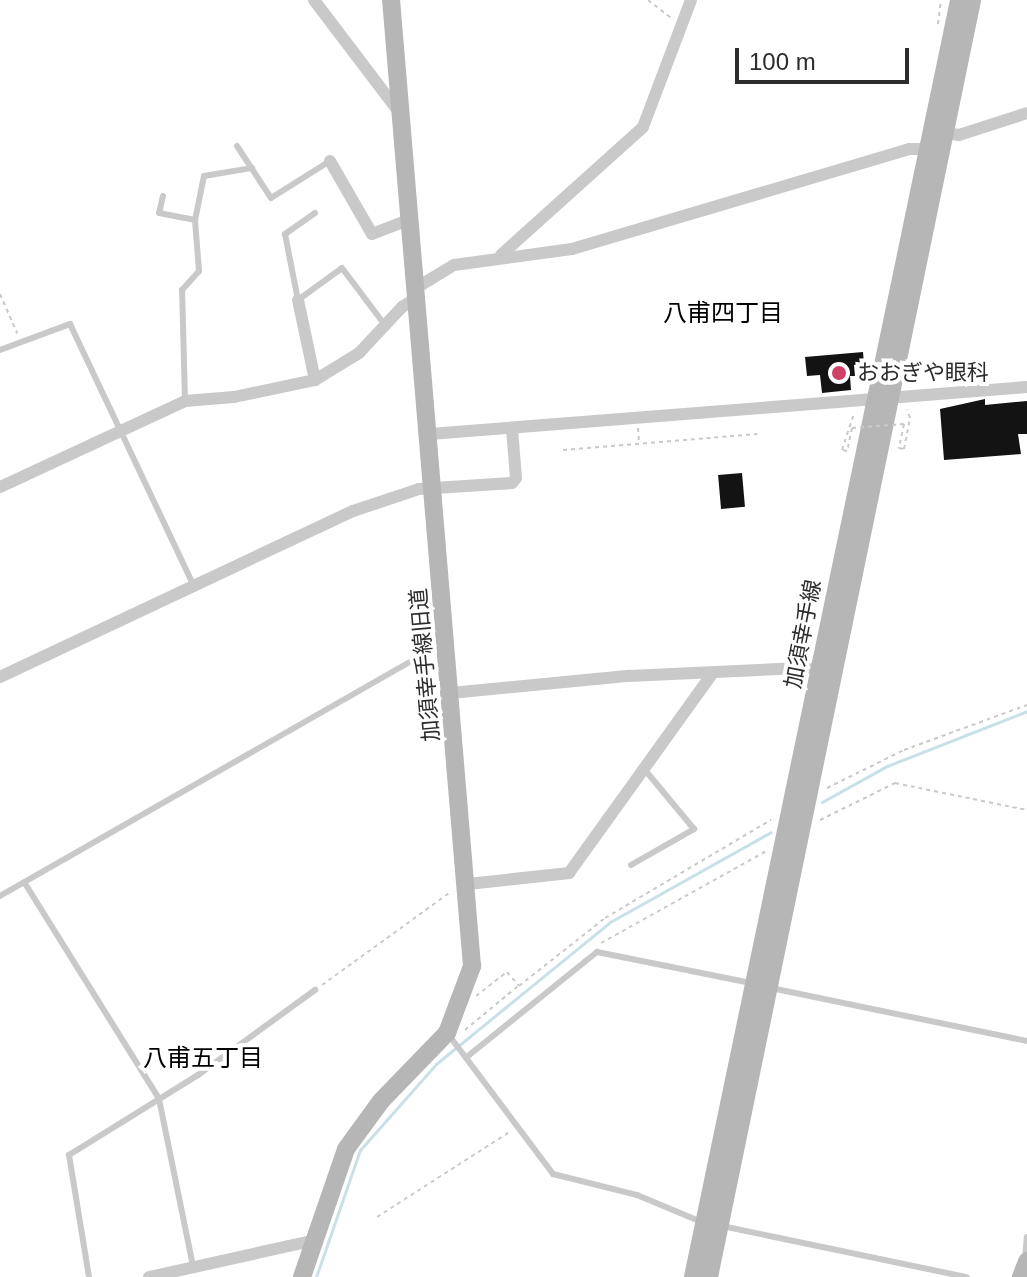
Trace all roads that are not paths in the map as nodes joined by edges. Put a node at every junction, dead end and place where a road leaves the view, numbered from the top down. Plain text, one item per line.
1 (314, 0) edge
2 (391, 0) edge
3 (691, 0) edge
4 (959, 0) edge
5 (972, 0) edge
6 (1027, 100) edge
7 (1026, 113) edge
8 (401, 114) junction
9 (946, 133) junction
10 (237, 146) dead end
11 (929, 149) junction
12 (330, 161) joint
13 (252, 168) junction
14 (163, 196) dead end
15 (315, 213) dead end
16 (411, 219) junction
17 (195, 220) junction
18 (501, 255) junction
19 (416, 293) junction
20 (298, 300) junction
21 (385, 325) junction
22 (0, 350) edge
23 (315, 380) junction
24 (1027, 387) edge
25 (185, 401) junction
26 (891, 403) junction
27 (512, 428) junction
28 (118, 432) junction
29 (430, 434) junction
30 (0, 487) edge
31 (435, 489) junction
32 (194, 586) junction
33 (448, 642) junction
34 (822, 667) junction
35 (712, 674) junction
36 (0, 677) edge
37 (451, 693) junction
38 (643, 767) junction
39 (631, 865) dead end
40 (468, 884) junction
41 (26, 885) junction
42 (0, 896) edge
43 (762, 986) junction
44 (315, 990) road end
45 (455, 1034) junction
46 (1027, 1041) edge
47 (465, 1053) junction
48 (159, 1099) junction
49 (712, 1224) junction
50 (1027, 1237) edge
51 (316, 1240) junction
52 (193, 1266) junction
53 (1024, 1268) edge
54 (89, 1277) edge
55 (149, 1277) edge
56 (302, 1277) edge
57 (693, 1277) edge
58 (709, 1277) edge
59 (967, 1277) edge

1 - 8 street
2 - 8 main road, 加須幸手線旧道
3 - 18 street
4 - 11 main road, 加須幸手線
5 - 9 main road, 加須幸手線
6 - 7 street
7 - 9 street
8 - 16 main road, 加須幸手線旧道
9 - 26 main road, 加須幸手線
10 - 13 lane
11 - 18 street
11 - 26 main road, 加須幸手線
12 - 13 lane
12 - 16 street
13 - 17 lane
14 - 17 lane
15 - 20 lane
16 - 19 main road, 加須幸手線旧道
17 - 25 lane
18 - 19 street
19 - 21 street
19 - 29 main road, 加須幸手線旧道
20 - 21 lane
20 - 23 street
21 - 23 street
22 - 28 lane
23 - 25 street
24 - 26 street
25 - 28 street
26 - 27 street
26 - 34 main road, 加須幸手線
26 - 43 main road, 加須幸手線
27 - 29 street
27 - 31 street
28 - 30 street
28 - 32 lane
29 - 31 main road, 加須幸手線旧道
31 - 32 street
31 - 33 main road, 加須幸手線旧道
32 - 36 street
33 - 37 main road, 加須幸手線旧道
33 - 41 lane
34 - 35 street
34 - 43 main road, 加須幸手線
35 - 37 street
35 - 38 street
37 - 40 main road, 加須幸手線旧道
38 - 39 lane
38 - 40 street
40 - 45 main road, 加須幸手線旧道
41 - 42 lane
41 - 48 lane
43 - 46 lane
43 - 47 lane
43 - 49 main road, 加須幸手線
44 - 48 lane
45 - 47 lane
45 - 51 main road, 加須幸手線旧道
47 - 49 lane
48 - 52 lane
48 - 54 lane
49 - 57 main road, 加須幸手線
49 - 58 main road, 加須幸手線
49 - 59 lane
50 - 53 lane
51 - 52 street
51 - 56 main road, 加須幸手線旧道
52 - 55 street

